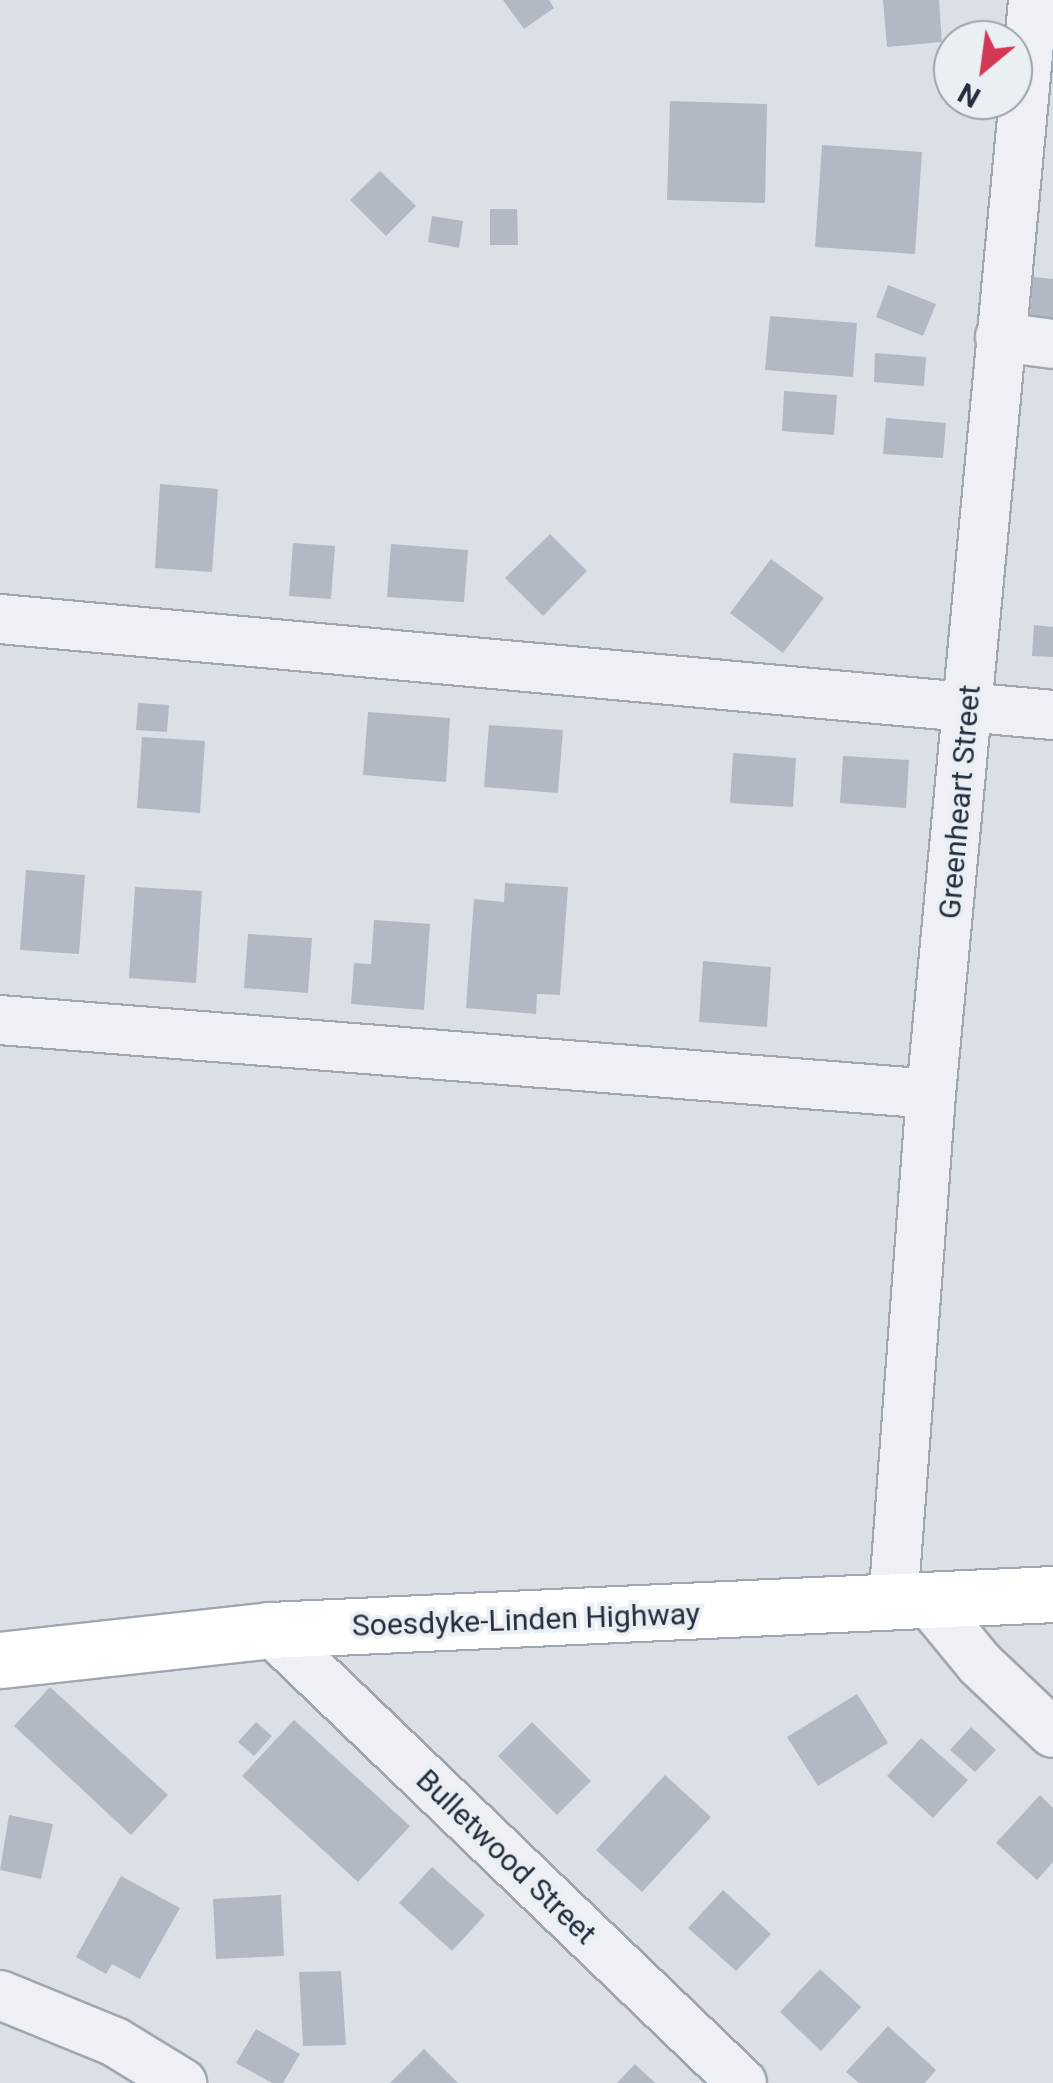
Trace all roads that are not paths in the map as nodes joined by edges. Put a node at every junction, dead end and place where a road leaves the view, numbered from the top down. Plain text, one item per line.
1 (1033, 0) edge
2 (1000, 337) junction
3 (1053, 344) edge
4 (0, 620) edge
5 (970, 708) junction
6 (1053, 715) edge
7 (0, 1020) edge
8 (932, 1094) junction
9 (1053, 1594) edge
10 (911, 1603) junction
11 (270, 1630) junction
12 (0, 1660) edge
13 (1053, 1733) edge
14 (0, 1995) edge
15 (182, 2083) edge
16 (742, 2083) edge

1 - 2 street, Greenheart Street
2 - 3 street
2 - 5 street, Greenheart Street
4 - 5 street
5 - 6 street
5 - 8 street, Greenheart Street
7 - 8 street
8 - 10 street, Greenheart Street
9 - 10 main road, Soesdyke-Linden Highway
10 - 11 main road, Soesdyke-Linden Highway
10 - 13 street
11 - 12 main road, Soesdyke-Linden Highway
11 - 16 street, Bulletwood Street
14 - 15 street

